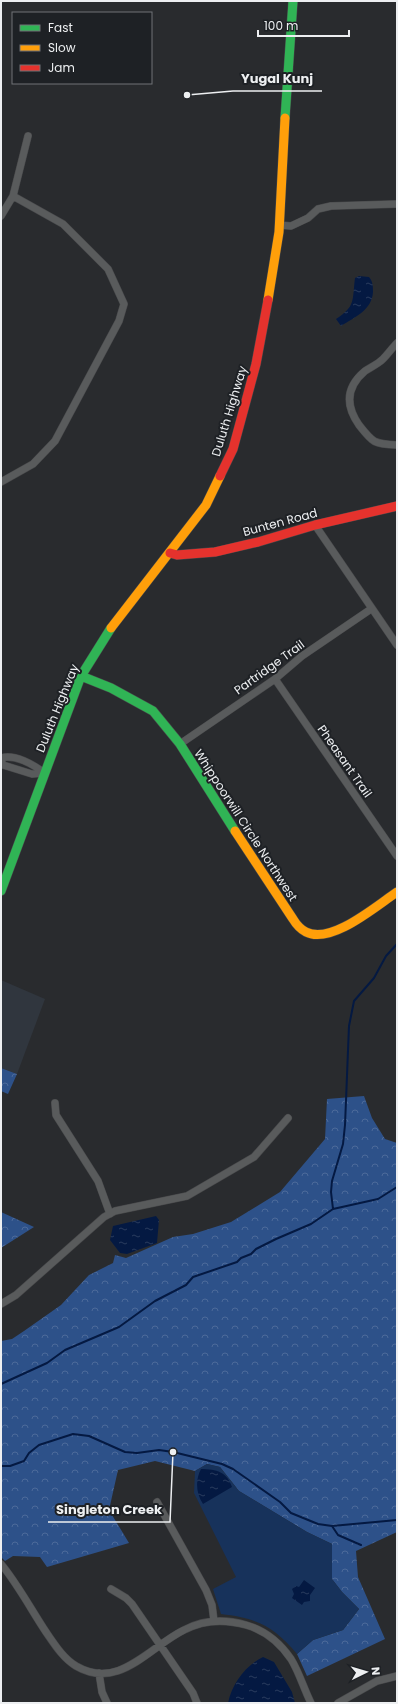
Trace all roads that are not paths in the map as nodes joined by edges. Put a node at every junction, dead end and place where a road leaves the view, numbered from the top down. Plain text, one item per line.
1 (293, 1) edge
2 (28, 136) dead end
3 (13, 196) junction
4 (397, 204) edge
5 (1, 216) edge
6 (279, 225) junction
7 (397, 343) edge
8 (397, 445) edge
9 (1, 482) edge
10 (397, 506) edge
11 (315, 525) junction
12 (170, 552) junction
13 (371, 609) junction
14 (397, 645) edge
15 (81, 676) junction
16 (275, 679) junction
17 (180, 744) junction
18 (1, 759) edge
19 (44, 773) junction
20 (397, 856) edge
21 (1, 891) edge
22 (397, 892) edge
23 (55, 1104) dead end
24 (288, 1118) dead end
25 (110, 1214) junction
26 (1, 1304) edge
27 (157, 1502) dead end
28 (1, 1564) edge
29 (111, 1589) dead end
30 (214, 1621) junction
31 (160, 1646) junction
32 (99, 1673) junction
33 (397, 1676) edge
34 (107, 1703) edge
35 (197, 1703) edge
36 (311, 1703) edge
37 (338, 1703) edge

1 - 6 main road, Duluth Highway
2 - 3 street
3 - 5 street
3 - 9 street
4 - 6 street
6 - 12 main road, Duluth Highway
7 - 8 street
10 - 11 main road, Bunten Road
11 - 12 main road, Bunten Road
11 - 13 street
12 - 15 main road, Duluth Highway
13 - 14 street
13 - 16 street, Partridge Trail
15 - 17 main road, Whippoorwill Circle Northwest
15 - 19 main road, Duluth Highway
16 - 17 street, Partridge Trail
16 - 20 street, Pheasant Trail
17 - 22 main road, Whippoorwill Circle Northwest
18 - 19 street
19 - 21 main road, Duluth Highway
23 - 25 street
24 - 25 street
25 - 26 street
27 - 30 street
28 - 32 street
29 - 31 street
30 - 31 street
30 - 36 street
31 - 32 street
31 - 35 street
32 - 34 street
33 - 37 street

